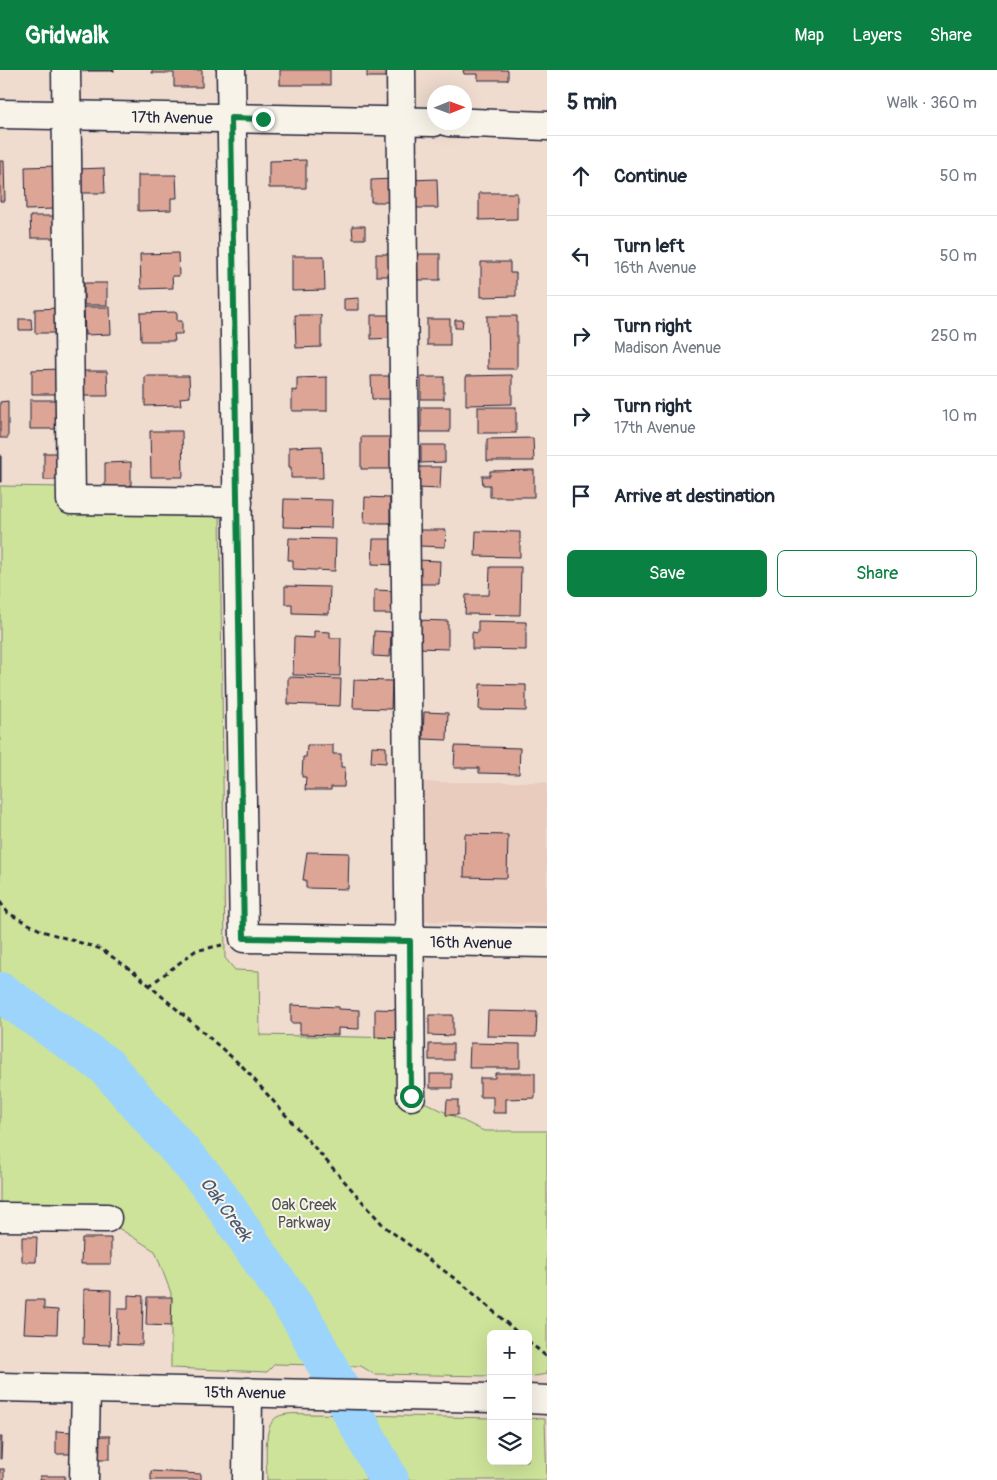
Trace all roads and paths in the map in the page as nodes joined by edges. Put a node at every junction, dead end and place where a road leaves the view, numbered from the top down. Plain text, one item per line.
1 (66, 70) edge
2 (231, 70) edge
3 (402, 70) edge
4 (0, 114) edge
5 (67, 115) junction
6 (231, 118) junction
7 (402, 121) junction
8 (427, 122) edge
9 (472, 123) edge
10 (547, 126) edge
11 (238, 502) junction
12 (0, 902) edge
13 (244, 938) junction
14 (410, 941) junction
15 (547, 943) edge
16 (149, 986) junction
17 (411, 1096) dead end
18 (0, 1217) edge
19 (107, 1218) dead end
20 (514, 1330) edge
21 (532, 1344) edge
22 (547, 1357) edge
23 (0, 1387) edge
24 (86, 1388) junction
25 (248, 1392) junction
26 (487, 1398) edge
27 (532, 1399) edge
28 (547, 1400) edge
29 (84, 1480) edge
30 (246, 1480) edge

1 - 5 street
2 - 6 street
3 - 7 street
4 - 5 street, 17th Avenue
5 - 6 street, 17th Avenue
5 - 11 street
6 - 7 street, 17th Avenue
6 - 11 street
7 - 8 street, 17th Avenue
7 - 14 street
9 - 10 street
11 - 13 street
12 - 16 path
13 - 14 street, 16th Avenue
13 - 16 path
14 - 15 street, 16th Avenue
14 - 17 street
16 - 20 path
18 - 19 street
21 - 22 path
23 - 24 street, 15th Avenue
24 - 25 street, 15th Avenue
24 - 29 street
25 - 26 street, 15th Avenue
25 - 30 street
27 - 28 street

